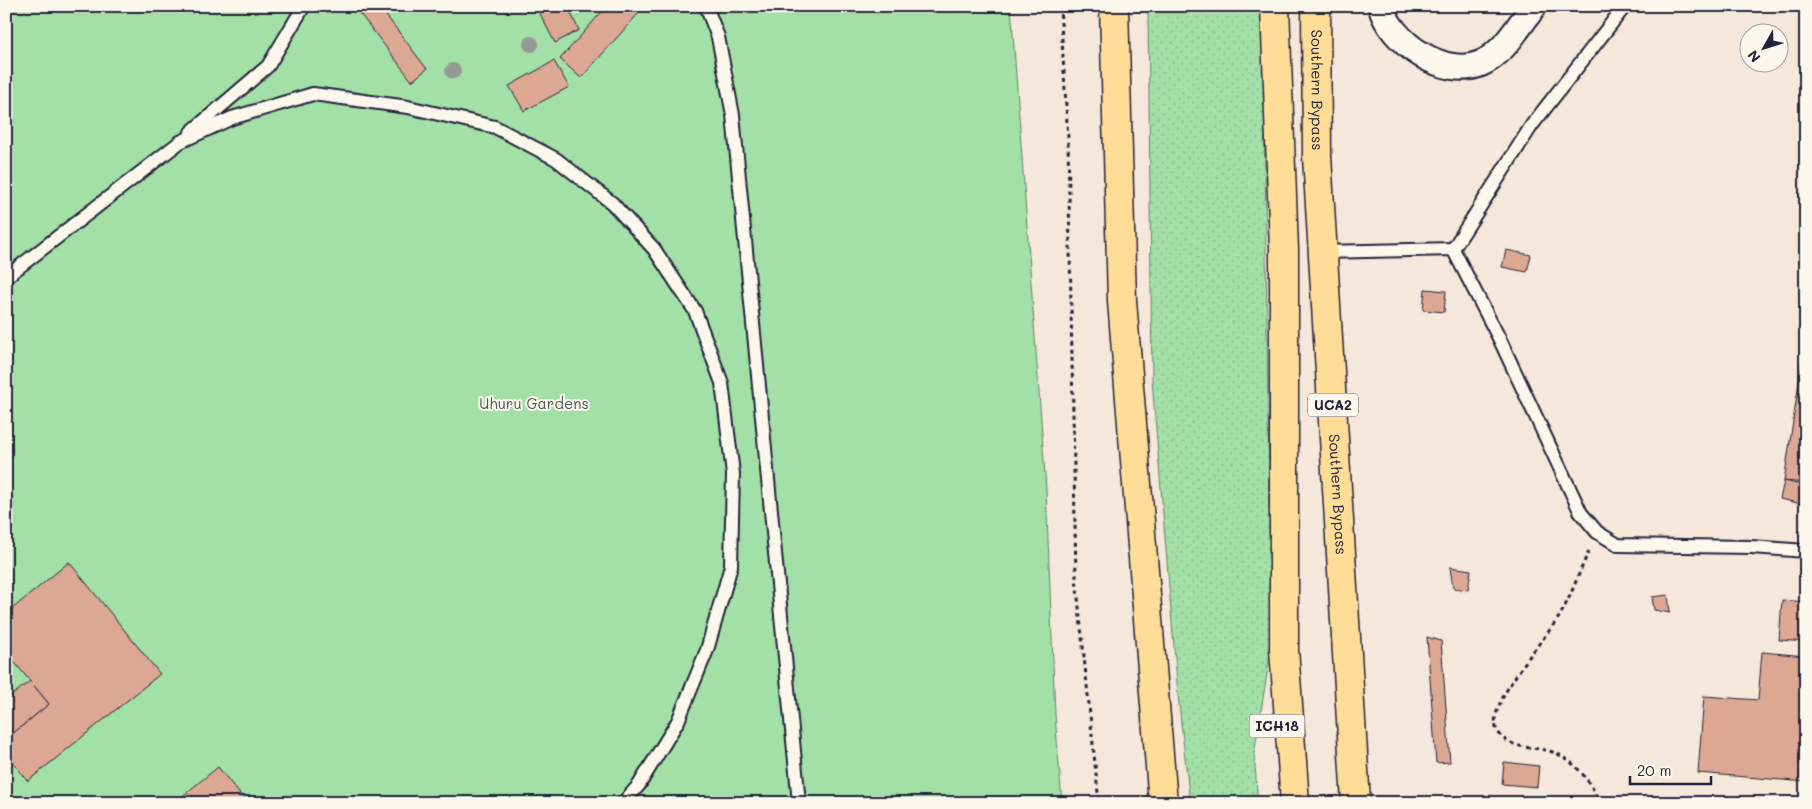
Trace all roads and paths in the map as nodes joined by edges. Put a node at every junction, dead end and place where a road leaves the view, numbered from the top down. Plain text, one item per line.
1 (304, 6) edge
2 (706, 6) edge
3 (1060, 6) edge
4 (1114, 6) edge
5 (1275, 6) edge
6 (1316, 6) edge
7 (1381, 6) edge
8 (1534, 6) edge
9 (1625, 6) edge
10 (180, 142) junction
11 (1453, 249) junction
12 (1323, 252) junction
13 (6, 277) edge
14 (1597, 532) junction
15 (1806, 551) edge
16 (1284, 650) junction
17 (1355, 763) junction
18 (623, 803) edge
19 (798, 803) edge
20 (1099, 803) edge
21 (1163, 803) edge
22 (1276, 803) edge
23 (1295, 803) edge
24 (1356, 803) edge
25 (1361, 803) edge
26 (1600, 803) edge

1 - 10 lane
2 - 19 lane
3 - 20 path
4 - 21 highway
5 - 16 highway
6 - 12 highway, Southern Bypass / UCA2
7 - 8 street
9 - 11 lane
10 - 13 lane
10 - 18 lane
11 - 12 lane
11 - 14 lane
12 - 17 highway, Southern Bypass / UCA2
14 - 15 lane
14 - 26 path
16 - 22 highway, ICH18
16 - 23 highway
17 - 24 highway, Southern Bypass / UCA2
17 - 25 highway

